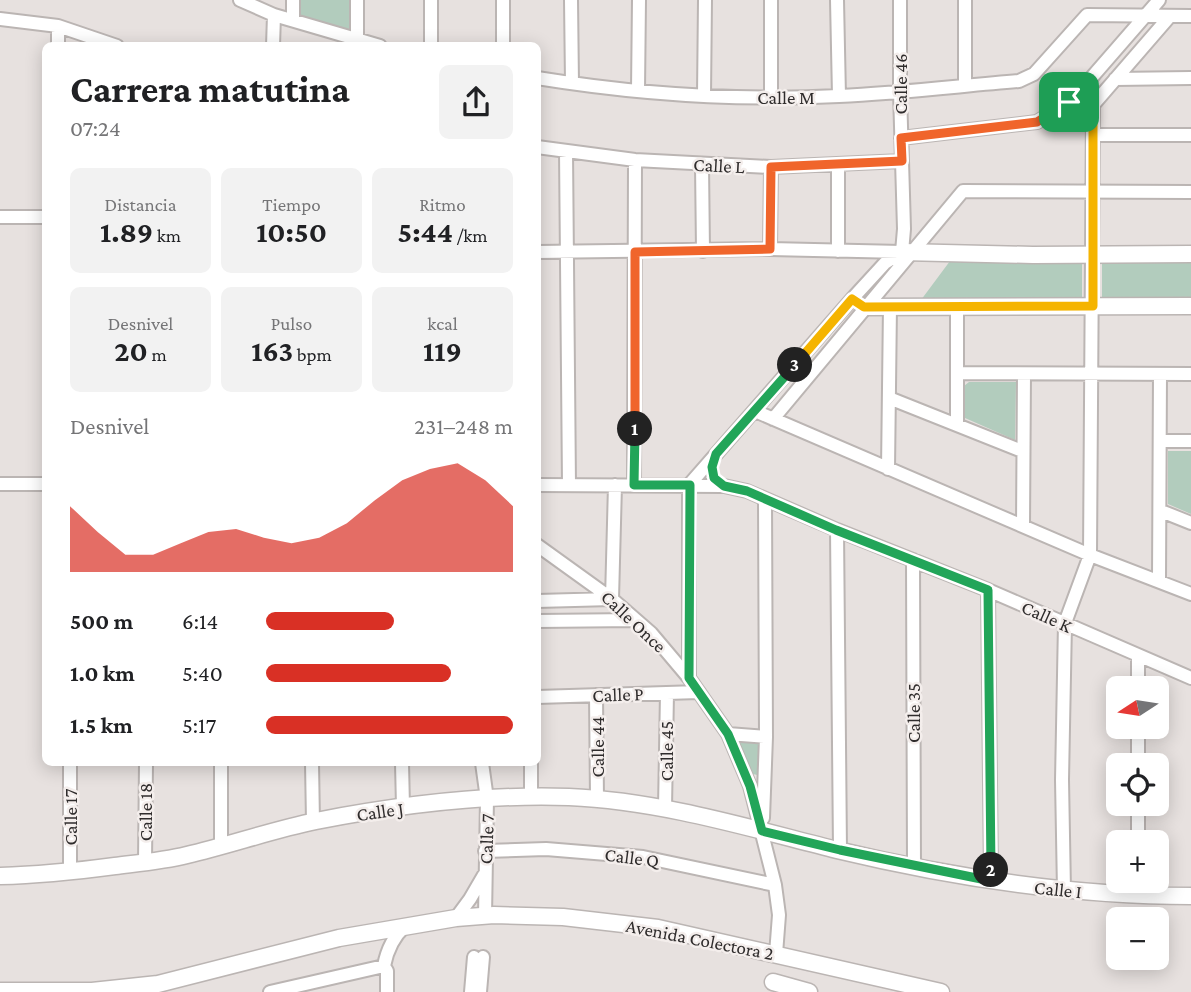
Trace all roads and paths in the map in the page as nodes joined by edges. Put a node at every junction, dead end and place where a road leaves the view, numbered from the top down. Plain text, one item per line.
1 (240, 0) edge
2 (293, 0) edge
3 (357, 0) edge
4 (431, 0) edge
5 (503, 0) edge
6 (571, 0) edge
7 (639, 0) edge
8 (705, 0) edge
9 (771, 0) edge
10 (837, 0) edge
11 (900, 0) edge
12 (965, 0) edge
13 (1159, 0) edge
14 (274, 15) junction
15 (1145, 16) junction
16 (1170, 16) junction
17 (1191, 16) edge
18 (0, 19) edge
19 (293, 20) junction
20 (58, 26) junction
21 (357, 40) junction
22 (58, 42) edge
23 (105, 42) edge
24 (273, 42) edge
25 (365, 42) edge
26 (431, 42) edge
27 (503, 42) edge
28 (1132, 60) junction
29 (1145, 78) junction
30 (1191, 78) edge
31 (541, 79) edge
32 (1115, 79) junction
33 (572, 83) junction
34 (965, 85) junction
35 (638, 90) junction
36 (900, 92) junction
37 (1079, 92) junction
38 (704, 95) junction
39 (839, 96) junction
40 (771, 98) junction
41 (1093, 105) junction
42 (1093, 135) junction
43 (1191, 135) edge
44 (901, 138) junction
45 (541, 148) edge
46 (566, 151) junction
47 (635, 160) junction
48 (902, 161) junction
49 (702, 165) junction
50 (838, 165) junction
51 (771, 167) junction
52 (1092, 192) junction
53 (1191, 192) edge
54 (0, 217) edge
55 (42, 217) edge
56 (770, 249) junction
57 (703, 251) junction
58 (838, 251) junction
59 (541, 252) edge
60 (569, 252) junction
61 (635, 252) junction
62 (907, 252) junction
63 (1093, 254) junction
64 (1191, 254) edge
65 (858, 303) junction
66 (890, 306) junction
67 (957, 306) junction
68 (1093, 306) junction
69 (1191, 306) edge
70 (957, 373) junction
71 (1024, 374) junction
72 (1092, 374) junction
73 (1160, 374) junction
74 (1191, 374) edge
75 (890, 398) junction
76 (755, 411) junction
77 (773, 419) junction
78 (957, 424) junction
79 (1161, 441) junction
80 (1191, 441) edge
81 (1022, 451) junction
82 (716, 454) junction
83 (888, 469) junction
84 (0, 484) edge
85 (42, 484) edge
86 (541, 485) edge
87 (569, 485) junction
88 (615, 485) junction
89 (634, 485) junction
90 (690, 485) junction
91 (724, 486) junction
92 (765, 500) junction
93 (1161, 511) junction
94 (1191, 523) edge
95 (1023, 526) junction
96 (836, 530) junction
97 (541, 548) edge
98 (1090, 555) junction
99 (913, 560) junction
100 (1159, 580) junction
101 (988, 590) junction
102 (1191, 594) edge
103 (612, 598) junction
104 (541, 601) edge
105 (636, 620) junction
106 (541, 621) edge
107 (1065, 623) junction
108 (1138, 656) junction
109 (1138, 676) edge
110 (689, 678) junction
111 (1191, 678) edge
112 (699, 692) junction
113 (667, 693) junction
114 (596, 695) junction
115 (541, 696) edge
116 (728, 734) junction
117 (766, 737) junction
118 (70, 766) edge
119 (146, 766) edge
120 (221, 766) edge
121 (312, 766) edge
122 (402, 766) edge
123 (482, 766) edge
124 (531, 766) edge
125 (531, 798) junction
126 (487, 799) junction
127 (597, 799) junction
128 (403, 807) junction
129 (665, 808) junction
130 (313, 822) junction
131 (762, 831) junction
132 (221, 846) junction
133 (840, 850) junction
134 (485, 851) junction
135 (145, 862) junction
136 (914, 866) junction
137 (69, 872) junction
138 (484, 875) junction
139 (0, 876) edge
140 (991, 881) junction
141 (775, 885) junction
142 (1106, 889) edge
143 (1064, 891) junction
144 (1169, 893) edge
145 (1191, 896) edge
146 (485, 916) junction
147 (456, 918) junction
148 (405, 926) junction
149 (776, 954) junction
150 (384, 966) junction
151 (307, 987) edge
152 (773, 987) edge
153 (0, 991) edge
154 (270, 992) edge
155 (387, 992) edge
156 (471, 992) edge
157 (480, 992) edge
158 (809, 992) edge
159 (941, 992) edge

1 - 14 street
2 - 19 street
3 - 21 street
4 - 26 street
5 - 27 street
6 - 33 street
7 - 35 street
8 - 38 street
9 - 40 street
10 - 39 street
11 - 36 street, Calle 46
12 - 34 street
13 - 15 street
14 - 19 street
14 - 24 street
15 - 16 street
15 - 34 street, Calle M
15 - 37 street
16 - 17 street
16 - 28 street
18 - 20 street
19 - 21 street
20 - 22 street
20 - 23 street
21 - 25 street
28 - 29 street
28 - 32 street
29 - 30 street
29 - 32 street
31 - 33 street, Calle M
32 - 41 street
33 - 35 street, Calle M
34 - 36 street, Calle M
35 - 38 street, Calle M
36 - 39 street, Calle M
36 - 44 street, Calle 46
37 - 41 street
37 - 44 street
38 - 40 street, Calle M
39 - 40 street, Calle M
41 - 42 street
42 - 43 street
42 - 52 street
44 - 48 street, Calle 46
45 - 46 street, Calle L
46 - 47 street, Calle L
46 - 60 street
47 - 49 street, Calle L
47 - 61 street
48 - 50 street, Calle L
48 - 62 street, Calle 46
49 - 51 street, Calle L
49 - 57 street
50 - 51 street, Calle L
50 - 58 street
51 - 56 street
52 - 53 street
52 - 62 street
52 - 63 street
54 - 55 street
56 - 57 street
56 - 58 street
57 - 61 street
58 - 62 street
59 - 60 street
60 - 61 street
60 - 87 street
61 - 89 street
62 - 63 street
62 - 65 street
63 - 64 street
63 - 68 street
65 - 66 street
65 - 76 street
65 - 77 street
66 - 67 street
66 - 75 street
67 - 68 street
67 - 70 street
68 - 69 street
68 - 72 street
70 - 71 street
70 - 78 street
71 - 72 street
71 - 81 street
72 - 73 street
72 - 98 street
73 - 74 street
73 - 79 street
75 - 78 street
75 - 83 street
76 - 77 street
76 - 82 street
77 - 83 street
78 - 81 street
79 - 80 street
79 - 93 street
81 - 95 street
82 - 90 street
82 - 91 street
83 - 95 street
84 - 85 street
86 - 87 street, Calle K
87 - 88 street, Calle K
88 - 89 street, Calle K
88 - 103 street
89 - 90 street, Calle K
90 - 91 street, Calle K
90 - 110 street
91 - 92 street, Calle K
92 - 96 street, Calle K
92 - 117 street
93 - 94 street
93 - 100 street
95 - 98 street
96 - 99 street, Calle K
96 - 133 street
97 - 103 street, Calle Once
98 - 100 street
98 - 107 street
99 - 101 street, Calle K
99 - 136 street, Calle 35
100 - 102 street
101 - 107 street, Calle K
101 - 140 street
103 - 104 street
103 - 105 street, Calle Once
105 - 106 street
105 - 110 street, Calle Once
107 - 108 street, Calle K
107 - 143 street
108 - 109 street
108 - 111 street, Calle K
110 - 112 street, Calle Once
112 - 113 street, Calle P
112 - 116 street, Calle Once
113 - 114 street, Calle P
113 - 129 street, Calle 45
114 - 115 street, Calle P
114 - 127 street, Calle 44
116 - 117 street
116 - 131 street, Calle Once
117 - 131 street
118 - 137 street, Calle 17
119 - 135 street, Calle 18
120 - 132 street
121 - 130 street
122 - 128 street
123 - 126 street, Calle 7
124 - 125 street
125 - 126 street, Calle J
125 - 127 street, Calle J
126 - 128 street, Calle J
126 - 134 street, Calle 7
127 - 129 street, Calle J
128 - 130 street, Calle J
129 - 131 street, Calle J
130 - 132 street, Calle J
131 - 133 street, Calle I
131 - 141 street, Calle Once
132 - 135 street, Calle J
133 - 136 street, Calle I
134 - 138 street, Calle 7
134 - 141 street, Calle Q
135 - 137 street, Calle J
136 - 140 street, Calle I
137 - 139 street, Calle J
138 - 146 street, Calle 7
138 - 147 street
140 - 143 street, Calle I
141 - 149 street, Calle Once
142 - 143 street, Calle I
144 - 145 street, Calle I
146 - 147 street, Avenida Colectora 2
146 - 149 street, Avenida Colectora 2
147 - 148 street, Avenida Colectora 2
148 - 150 street
148 - 153 street, Avenida Colectora 2
149 - 159 street, Avenida Colectora 2
150 - 151 street
150 - 155 street
151 - 154 street
152 - 158 street, Avenida Colectora 2
156 - 157 street

